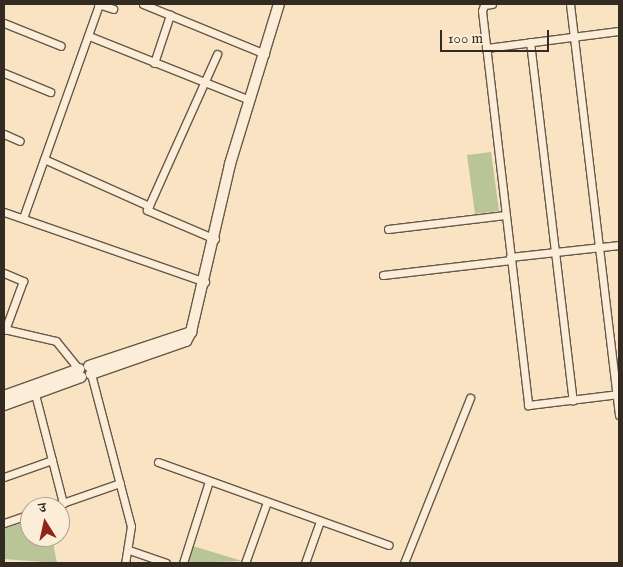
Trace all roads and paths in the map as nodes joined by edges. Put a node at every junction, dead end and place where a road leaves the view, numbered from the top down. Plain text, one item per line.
1 (99, 4) edge
2 (143, 4) edge
3 (279, 4) edge
4 (492, 4) edge
5 (570, 4) edge
6 (113, 9) dead end
7 (170, 15) junction
8 (4, 23) edge
9 (619, 32) edge
10 (88, 36) junction
11 (575, 37) junction
12 (530, 42) junction
13 (61, 46) dead end
14 (486, 48) junction
15 (217, 54) dead end
16 (265, 54) junction
17 (154, 63) junction
18 (4, 73) edge
19 (204, 84) junction
20 (50, 92) dead end
21 (250, 100) junction
22 (4, 134) edge
23 (20, 141) dead end
24 (44, 158) junction
25 (149, 206) junction
26 (4, 212) edge
27 (506, 214) junction
28 (23, 218) junction
29 (388, 229) dead end
30 (215, 239) junction
31 (619, 244) edge
32 (599, 247) junction
33 (555, 252) junction
34 (511, 259) junction
35 (4, 273) edge
36 (383, 275) dead end
37 (205, 282) junction
38 (4, 330) edge
39 (85, 372) junction
40 (35, 394) junction
41 (618, 394) edge
42 (4, 396) edge
43 (470, 398) dead end
44 (573, 400) junction
45 (4, 405) edge
46 (619, 415) edge
47 (52, 460) junction
48 (158, 462) dead end
49 (4, 477) edge
50 (209, 481) junction
51 (120, 483) junction
52 (62, 497) edge
53 (70, 500) edge
54 (267, 502) junction
55 (20, 517) edge
56 (320, 521) junction
57 (4, 523) edge
58 (388, 545) dead end
59 (129, 550) junction
60 (125, 563) edge
61 (166, 563) edge
62 (183, 563) edge
63 (246, 563) edge
64 (305, 563) edge
65 (404, 563) edge

1 - 6 street
1 - 10 street
2 - 7 street
3 - 16 street
4 - 14 street
5 - 11 street
7 - 16 street
7 - 17 street
8 - 13 street
9 - 11 street
10 - 17 street
10 - 24 street
11 - 12 street
11 - 32 street
12 - 14 street
12 - 33 street
14 - 27 street
15 - 19 street
16 - 21 street
17 - 19 street
18 - 20 street
19 - 21 street
19 - 25 street
21 - 30 street
22 - 23 street
24 - 25 street
24 - 28 street
25 - 30 street
26 - 28 street
27 - 29 street
27 - 34 street
28 - 37 street
30 - 37 street
31 - 32 street
32 - 33 street
32 - 41 street
33 - 34 street
33 - 44 street
34 - 36 street
34 - 44 street
35 - 38 street
37 - 39 street
38 - 39 street
39 - 40 street
39 - 42 street
39 - 51 street
40 - 45 street
40 - 47 street
41 - 44 street
41 - 46 street
43 - 65 street
47 - 49 street
47 - 52 street
48 - 50 street
50 - 54 street
50 - 62 street
51 - 53 street
51 - 59 street
54 - 56 street
54 - 63 street
55 - 57 street
56 - 58 street
56 - 64 street
59 - 60 street
59 - 61 street

